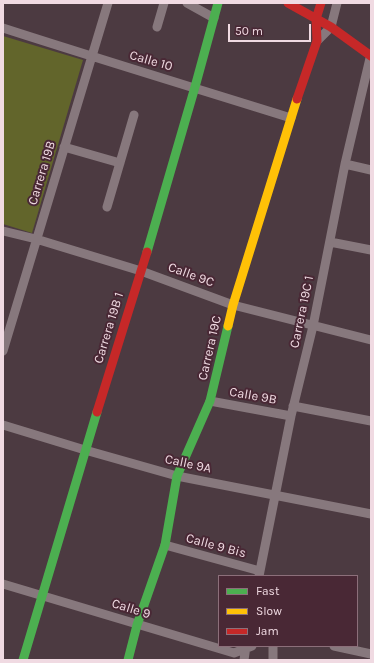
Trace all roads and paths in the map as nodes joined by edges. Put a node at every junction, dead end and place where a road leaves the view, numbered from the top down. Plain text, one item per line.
1 (108, 3) edge
2 (164, 3) edge
3 (187, 3) edge
4 (218, 3) edge
5 (288, 3) edge
6 (321, 3) edge
7 (337, 3) edge
8 (214, 18) junction
9 (316, 19) junction
10 (157, 27) dead end
11 (331, 27) junction
12 (3, 28) edge
13 (317, 41) junction
14 (371, 55) edge
15 (91, 57) junction
16 (195, 87) junction
17 (134, 115) dead end
18 (291, 118) junction
19 (64, 147) junction
20 (120, 163) junction
21 (346, 164) junction
22 (371, 170) edge
23 (106, 207) dead end
24 (3, 231) edge
25 (36, 239) junction
26 (330, 242) junction
27 (371, 250) edge
28 (141, 271) junction
29 (233, 305) junction
30 (313, 326) junction
31 (371, 340) edge
32 (3, 351) edge
33 (210, 402) junction
34 (293, 406) junction
35 (291, 416) junction
36 (371, 421) edge
37 (3, 424) edge
38 (85, 450) junction
39 (177, 476) junction
40 (274, 495) junction
41 (371, 514) edge
42 (165, 545) junction
43 (260, 574) edge
44 (3, 584) edge
45 (42, 596) junction
46 (137, 625) junction
47 (248, 647) edge
48 (273, 647) edge
49 (337, 647) edge
50 (365, 656) edge
51 (23, 660) edge
52 (128, 660) edge
53 (244, 660) edge
54 (273, 660) edge

1 - 15 street, Carrera 19B
2 - 10 street
3 - 8 street
4 - 8 street, Carrera 19B 1
5 - 9 street
6 - 9 street, Carrera 19C
7 - 11 street
8 - 16 street, Carrera 19B 1
9 - 11 street
9 - 13 street, Carrera 19C
11 - 13 street, Carrera 19C
11 - 14 street
12 - 15 street, Calle 10
13 - 18 street, Carrera 19C
14 - 21 street, Carrera 19C 1
15 - 16 street, Calle 10
15 - 19 street, Carrera 19B
16 - 18 street, Calle 10
16 - 28 street, Carrera 19B 1
17 - 20 street
18 - 29 street, Carrera 19C
19 - 20 street
19 - 25 street, Carrera 19B
20 - 23 street
21 - 22 street
21 - 26 street, Carrera 19C 1
24 - 25 street, Calle 9C
25 - 28 street, Calle 9C
25 - 32 street, Carrera 19B
26 - 27 street
26 - 30 street, Carrera 19C 1
28 - 29 street, Calle 9C
28 - 38 street, Carrera 19B 1
29 - 30 street, Calle 9C
29 - 33 street, Carrera 19C
30 - 31 street, Calle 9C
30 - 34 street, Carrera 19C 1
33 - 35 street, Calle 9B
33 - 39 street, Carrera 19C
34 - 35 street, Carrera 19C 1
34 - 36 street, Calle 9B
35 - 40 street, Carrera 19C 1
37 - 38 street, Calle 9A
38 - 39 street, Calle 9A
38 - 45 street, Carrera 19B 1
39 - 40 street, Calle 9A
39 - 42 street, Carrera 19C
40 - 41 street, Calle 9A
40 - 43 street, Carrera 19C 1
42 - 43 street, Calle 9 Bis
42 - 46 street, Carrera 19C
44 - 45 street, Calle 9
45 - 46 street, Calle 9
45 - 51 street, Carrera 19B 1
46 - 47 street, Calle 9
46 - 52 street, Carrera 19C
47 - 53 street
48 - 54 street
49 - 50 street

